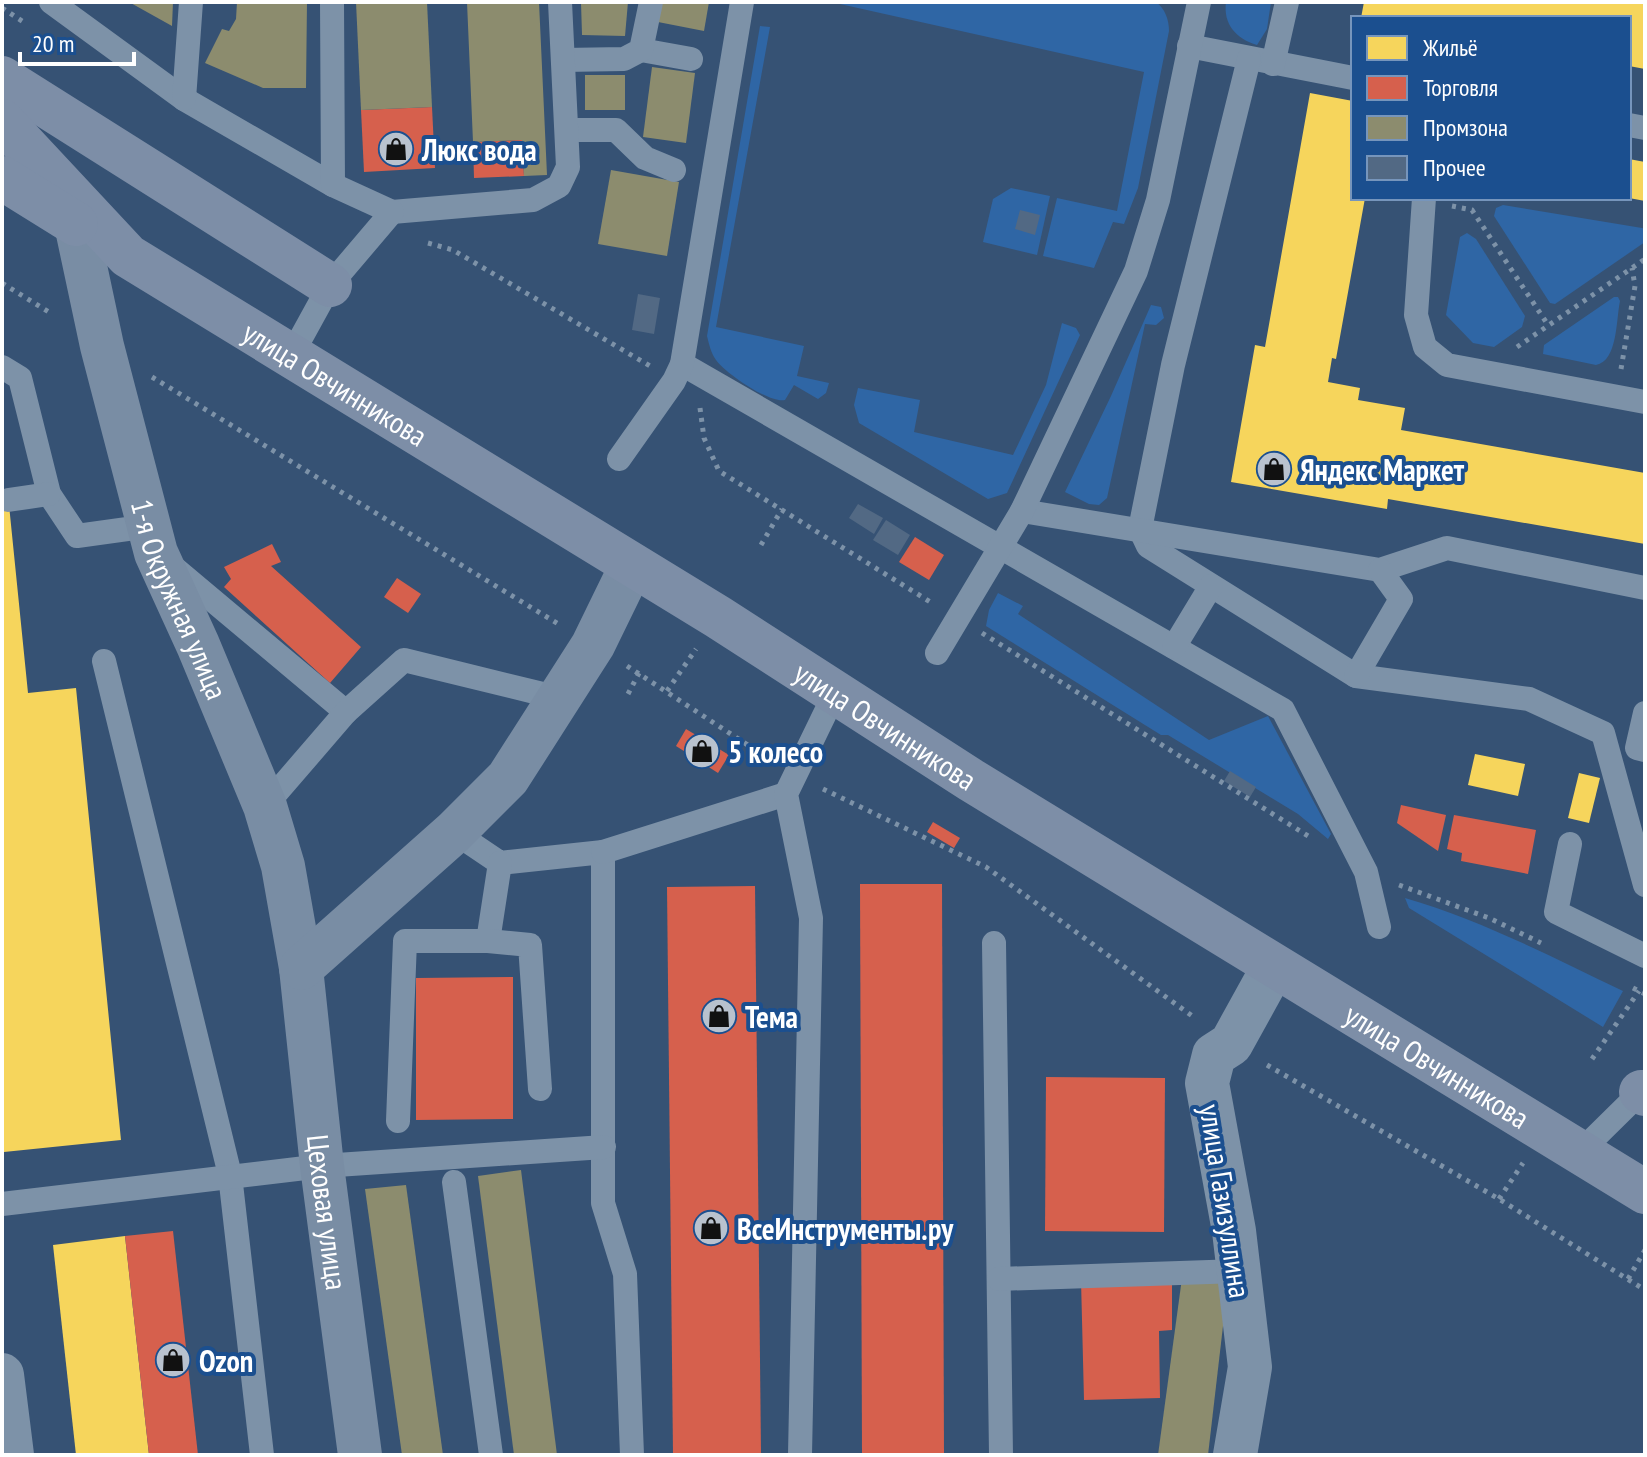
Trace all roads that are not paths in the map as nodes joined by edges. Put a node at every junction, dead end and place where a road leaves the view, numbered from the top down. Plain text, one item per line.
1 (51, 2) edge
2 (191, 2) edge
3 (332, 2) edge
4 (560, 2) edge
5 (651, 2) edge
6 (742, 2) edge
7 (1199, 2) edge
8 (1287, 2) edge
9 (1189, 46) junction
10 (641, 50) junction
11 (691, 59) dead end
12 (563, 60) junction
13 (1261, 61) junction
14 (2, 78) edge
15 (1351, 78) edge
16 (184, 99) junction
17 (2, 121) edge
18 (567, 130) junction
19 (674, 170) dead end
20 (2, 178) edge
21 (333, 185) junction
22 (1423, 200) edge
23 (386, 220) junction
24 (330, 285) junction
25 (291, 356) junction
26 (2, 367) edge
27 (678, 372) junction
28 (1645, 402) edge
29 (619, 459) dead end
30 (49, 494) junction
31 (8, 500) dead end
32 (1022, 511) junction
33 (1140, 529) junction
34 (153, 540) junction
35 (1000, 547) junction
36 (632, 565) junction
37 (1380, 570) junction
38 (1211, 586) junction
39 (1645, 588) edge
40 (1174, 647) junction
41 (937, 653) dead end
42 (104, 661) dead end
43 (1356, 676) junction
44 (835, 693) junction
45 (559, 698) junction
46 (346, 712) junction
47 (1645, 713) edge
48 (1645, 750) edge
49 (786, 794) junction
50 (265, 806) junction
51 (454, 832) junction
52 (1570, 844) dead end
53 (603, 852) junction
54 (500, 863) junction
55 (1645, 885) edge
56 (1379, 927) dead end
57 (488, 941) junction
58 (994, 943) dead end
59 (1645, 956) edge
60 (1274, 966) junction
61 (301, 968) junction
62 (540, 1089) dead end
63 (1644, 1091) edge
64 (398, 1121) dead end
65 (604, 1147) junction
66 (1580, 1152) junction
67 (322, 1166) junction
68 (230, 1175) junction
69 (454, 1182) dead end
70 (1645, 1192) edge
71 (2, 1204) edge
72 (1239, 1271) junction
73 (999, 1279) junction
74 (2, 1375) edge
75 (12, 1455) edge
76 (262, 1455) edge
77 (360, 1455) edge
78 (491, 1455) edge
79 (632, 1455) edge
80 (800, 1455) edge
81 (1001, 1455) edge
82 (1235, 1455) edge

1 - 16 lane
2 - 16 lane
3 - 21 lane
4 - 12 lane
5 - 10 lane
6 - 27 lane
7 - 9 lane
8 - 13 lane
9 - 13 lane
9 - 32 lane
10 - 11 lane
10 - 12 lane
12 - 18 lane
13 - 15 lane
13 - 33 lane
14 - 24 main road
16 - 21 lane
17 - 25 main road, улица Овчинникова
18 - 19 lane
18 - 23 lane
20 - 34 main road, 1-я Окружная улица
21 - 23 lane
22 - 28 lane
23 - 24 lane
24 - 25 lane
25 - 36 main road, улица Овчинникова
26 - 30 lane
27 - 29 lane
27 - 35 lane
30 - 31 lane
30 - 34 lane
32 - 33 lane
32 - 35 lane
33 - 37 lane
33 - 38 lane
34 - 46 lane
34 - 50 main road, 1-я Окружная улица
35 - 40 lane
35 - 41 lane
36 - 44 main road, улица Овчинникова
36 - 45 main road
37 - 39 lane
37 - 43 lane
38 - 40 lane
38 - 43 lane
40 - 56 lane
42 - 68 lane
43 - 55 lane
44 - 49 lane
44 - 60 main road, улица Овчинникова
45 - 46 lane
45 - 51 main road
46 - 50 lane
47 - 48 lane
49 - 53 lane
49 - 80 lane
50 - 61 main road, 1-я Окружная улица
51 - 54 lane
51 - 61 main road
52 - 59 lane
53 - 54 lane
53 - 65 lane
54 - 57 lane
57 - 62 lane
57 - 64 lane
58 - 73 lane
60 - 66 main road, улица Овчинникова
60 - 72 street, улица Газизуллина
61 - 67 main road, Цеховая улица
63 - 66 lane
65 - 67 lane
65 - 79 lane
66 - 70 main road, улица Овчинникова
67 - 68 lane
67 - 77 main road, Цеховая улица
68 - 71 lane
68 - 76 lane
69 - 78 lane
72 - 73 lane
72 - 82 street, улица Газизуллина
73 - 81 lane
74 - 75 street

